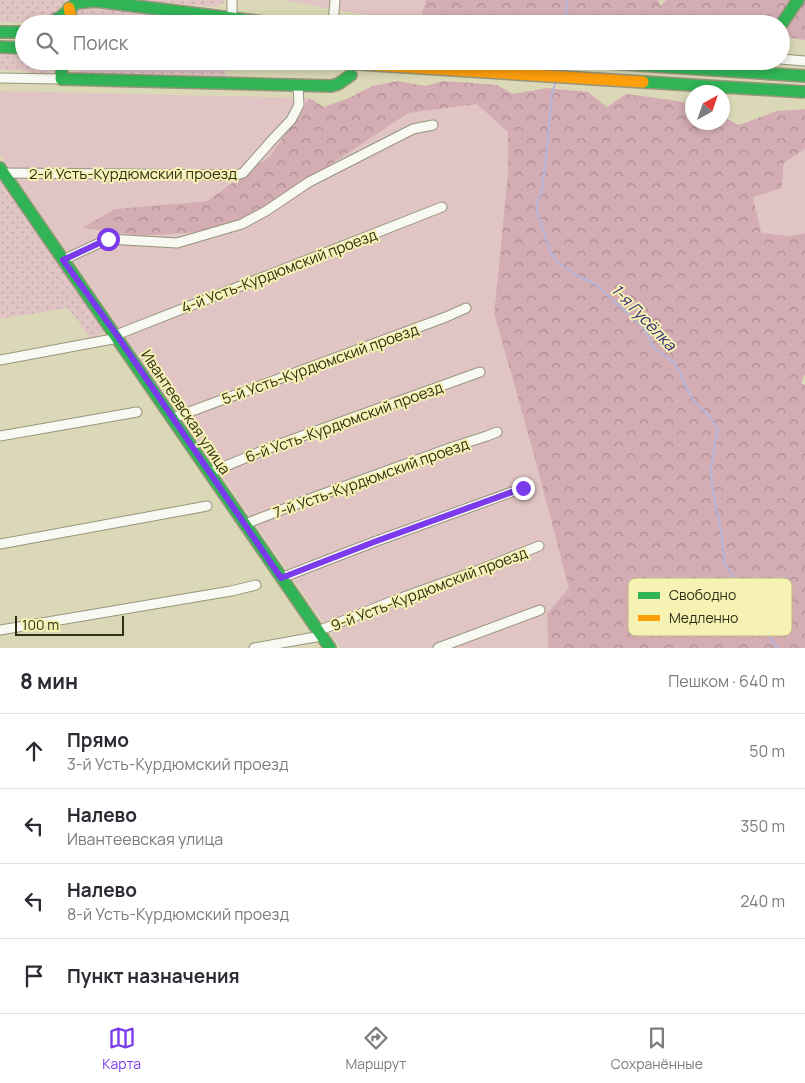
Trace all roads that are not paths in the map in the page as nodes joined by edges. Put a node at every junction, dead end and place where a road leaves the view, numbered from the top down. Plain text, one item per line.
1 (232, 0) edge
2 (335, 0) edge
3 (798, 0) edge
4 (69, 8) junction
5 (63, 15) edge
6 (71, 15) edge
7 (215, 15) edge
8 (232, 15) edge
9 (334, 15) edge
10 (788, 15) edge
11 (0, 32) edge
12 (15, 32) edge
13 (0, 47) edge
14 (15, 48) edge
15 (790, 60) edge
16 (805, 61) edge
17 (62, 70) edge
18 (455, 70) edge
19 (715, 70) edge
20 (350, 75) dead end
21 (805, 76) edge
22 (0, 78) edge
23 (61, 79) junction
24 (298, 84) junction
25 (805, 92) edge
26 (433, 126) dead end
27 (2, 170) edge
28 (442, 207) dead end
29 (63, 260) junction
30 (466, 308) dead end
31 (117, 336) junction
32 (0, 360) edge
33 (480, 372) dead end
34 (137, 412) dead end
35 (173, 418) junction
36 (497, 432) dead end
37 (0, 436) edge
38 (209, 473) junction
39 (523, 488) dead end
40 (207, 506) dead end
41 (245, 524) junction
42 (0, 544) edge
43 (539, 546) dead end
44 (281, 578) junction
45 (256, 585) dead end
46 (540, 610) dead end
47 (0, 630) edge
48 (320, 634) junction
49 (254, 648) edge
50 (330, 648) edge
51 (438, 648) edge

1 - 8 street
2 - 9 street
3 - 10 street
4 - 5 street
4 - 6 street
4 - 7 street
11 - 12 street
13 - 14 street
15 - 16 street
17 - 23 street
18 - 25 street, bridge
19 - 21 street
20 - 24 street
22 - 23 street
23 - 24 street
24 - 27 street, 2-й Усть-Курдюмский проезд
26 - 29 street
27 - 29 street, Ивантеевская улица
28 - 31 street, 4-й Усть-Курдюмский проезд
29 - 31 street, Ивантеевская улица
30 - 35 street, 5-й Усть-Курдюмский проезд
31 - 32 street, 4-й Усть-Курдюмский проезд
31 - 35 street, Ивантеевская улица
33 - 38 street, 6-й Усть-Курдюмский проезд
34 - 37 street
35 - 38 street, Ивантеевская улица
36 - 41 street, 7-й Усть-Курдюмский проезд
38 - 41 street, Ивантеевская улица
39 - 44 street
40 - 42 street
41 - 44 street, Ивантеевская улица
43 - 48 street, 9-й Усть-Курдюмский проезд
44 - 48 street, Ивантеевская улица
45 - 47 street
46 - 51 street
48 - 49 street, 9-й Усть-Курдюмский проезд
48 - 50 street, Ивантеевская улица

